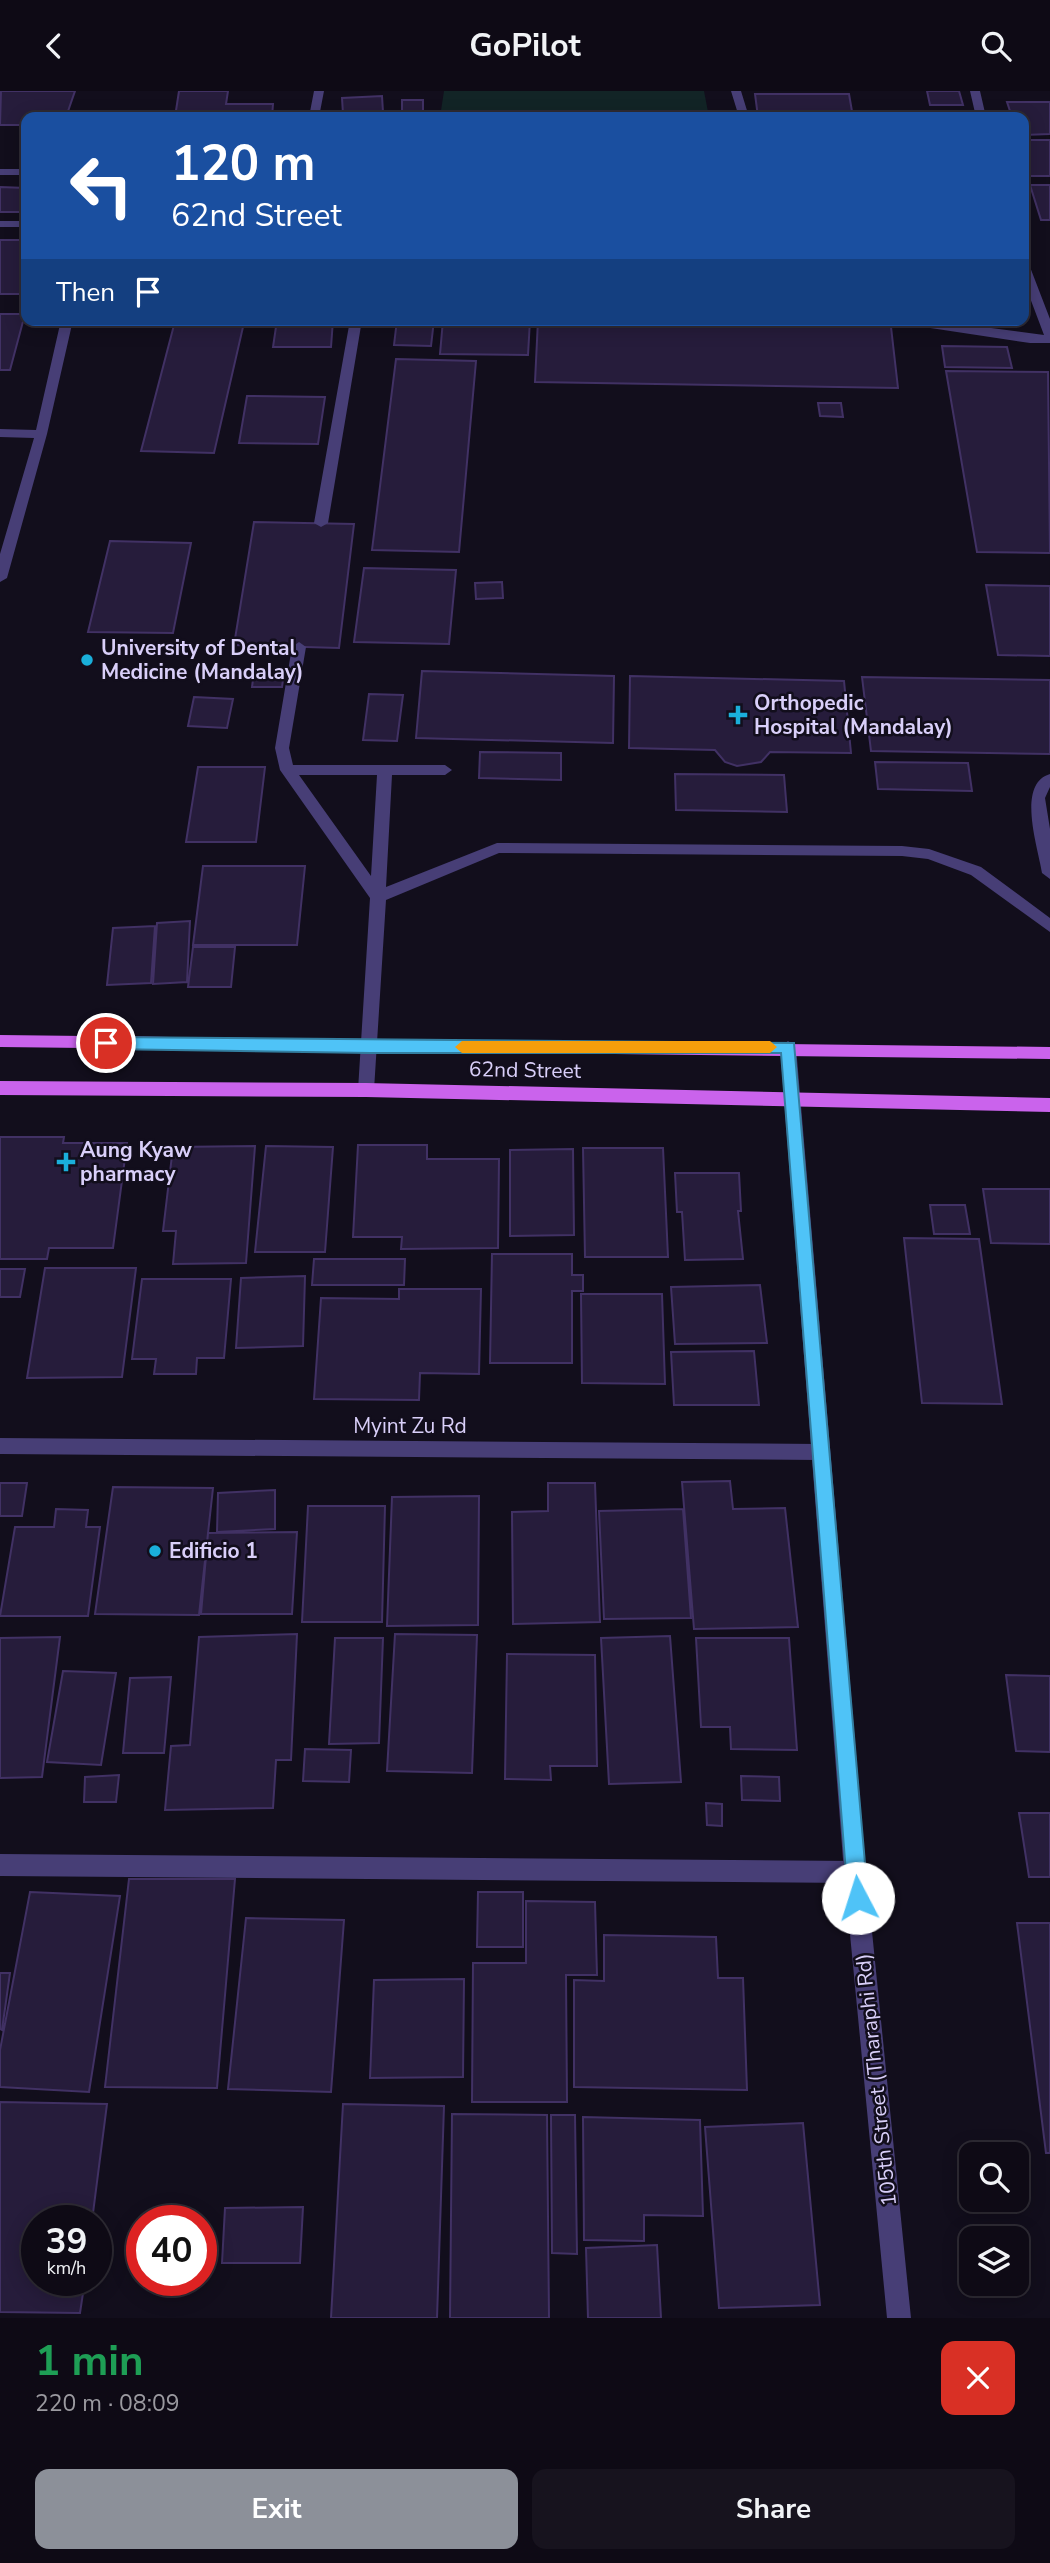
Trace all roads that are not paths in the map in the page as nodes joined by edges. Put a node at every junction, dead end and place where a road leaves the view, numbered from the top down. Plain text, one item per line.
1 (319, 91) edge
2 (736, 91) edge
3 (975, 91) edge
4 (315, 112) edge
5 (742, 112) edge
6 (980, 112) edge
7 (0, 172) edge
8 (21, 172) edge
9 (0, 224) edge
10 (21, 224) edge
11 (1029, 280) edge
12 (66, 326) edge
13 (355, 326) edge
14 (944, 326) edge
15 (1050, 337) edge
16 (0, 433) edge
17 (41, 434) junction
18 (321, 523) dead end
19 (0, 578) edge
20 (299, 647) dead end
21 (286, 770) junction
22 (385, 770) junction
23 (445, 771) dead end
24 (1050, 779) edge
25 (1050, 873) edge
26 (378, 897) junction
27 (1050, 926) edge
28 (0, 1041) edge
29 (370, 1047) junction
30 (788, 1047) junction
31 (1050, 1053) edge
32 (0, 1088) edge
33 (366, 1090) junction
34 (794, 1098) junction
35 (1050, 1105) edge
36 (0, 1446) edge
37 (819, 1452) junction
38 (0, 1865) edge
39 (855, 1872) junction
40 (899, 2318) edge

1 - 4 street
2 - 5 street
3 - 6 street
7 - 8 street
9 - 10 street
11 - 15 street
12 - 17 street
13 - 18 street
14 - 15 street
16 - 17 street
17 - 19 street
20 - 21 street
21 - 22 street
21 - 26 street
22 - 23 street
22 - 26 street
24 - 25 street
26 - 27 street
26 - 29 street
28 - 29 main road, 62nd Street
29 - 30 main road, 62nd Street
29 - 33 street
30 - 31 main road, 62nd Street
30 - 34 street, 105th Street (Tharaphi Rd)
32 - 33 main road, 62nd Street
33 - 34 main road, 62nd Street
34 - 35 main road, 62nd Street
34 - 37 street, 105th Street (Tharaphi Rd)
36 - 37 street, Myint Zu Rd
37 - 39 street, 105th Street (Tharaphi Rd)
38 - 39 street
39 - 40 street, 105th Street (Tharaphi Rd)

